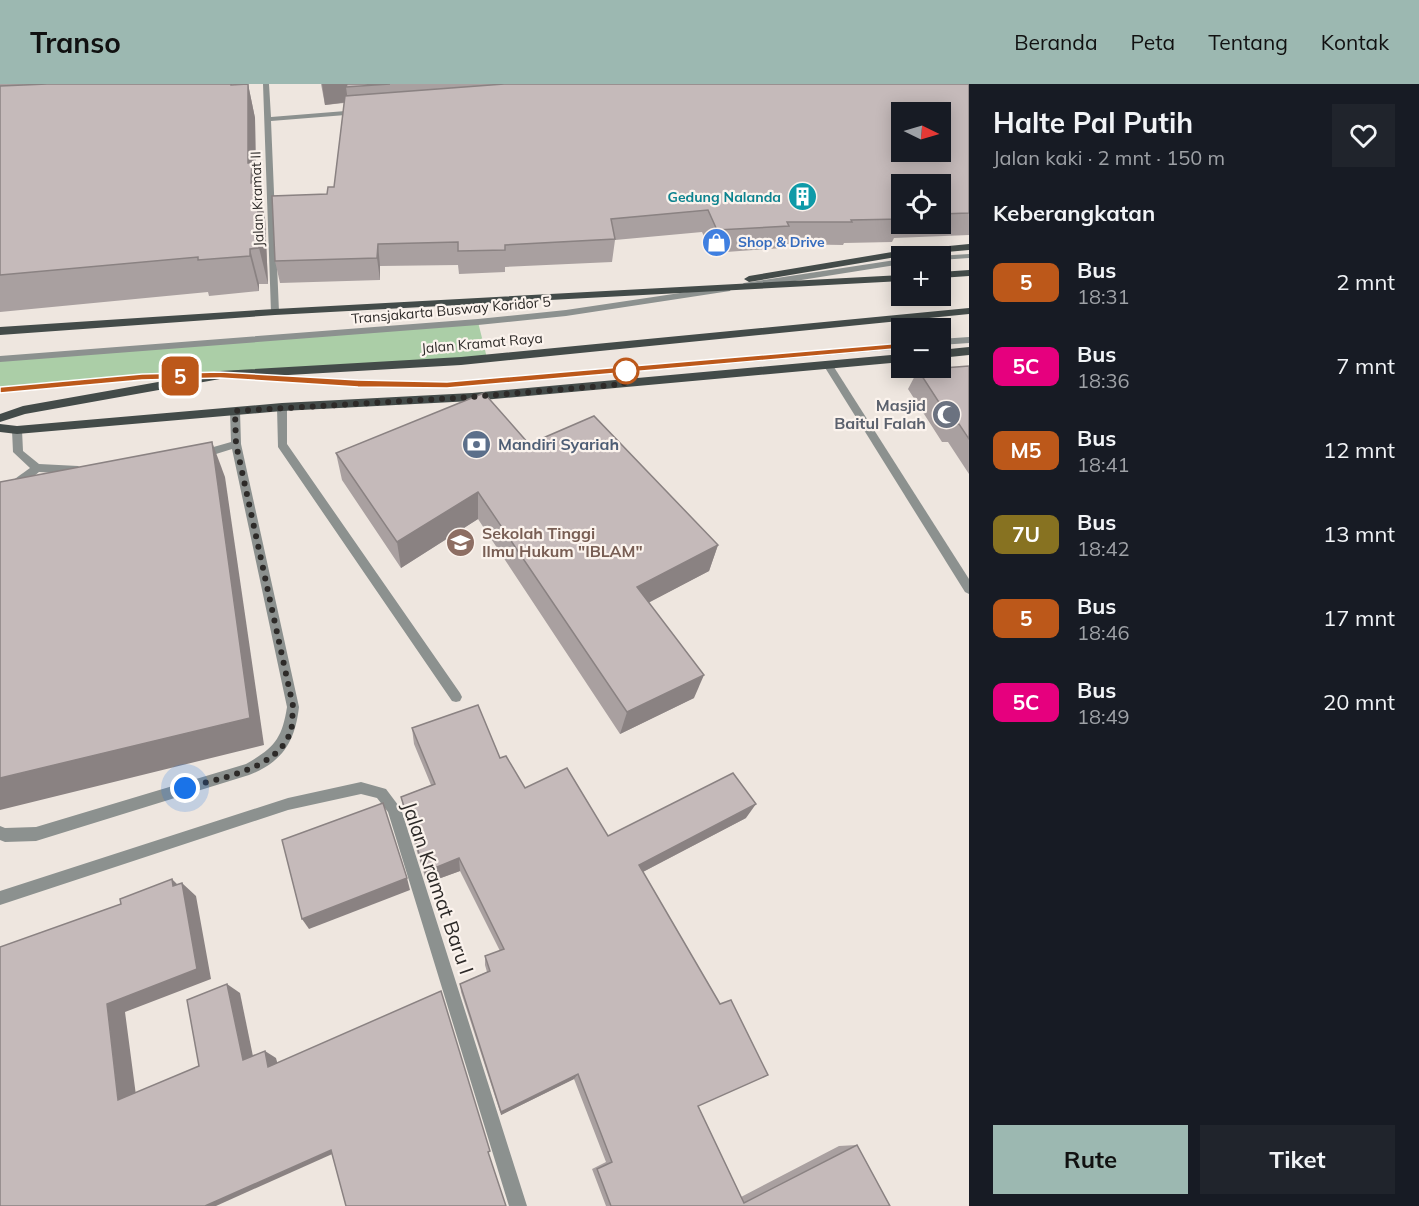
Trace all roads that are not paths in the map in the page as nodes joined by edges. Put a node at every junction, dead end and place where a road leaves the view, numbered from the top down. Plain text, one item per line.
1 (267, 84) edge
2 (366, 111) edge
3 (268, 118) junction
4 (969, 247) edge
5 (969, 255) edge
6 (951, 257) edge
7 (891, 263) edge
8 (969, 273) edge
9 (951, 274) edge
10 (891, 279) edge
11 (696, 288) junction
12 (737, 288) junction
13 (969, 311) edge
14 (275, 312) junction
15 (0, 331) edge
16 (969, 340) edge
17 (951, 341) edge
18 (891, 347) edge
19 (969, 351) edge
20 (951, 353) edge
21 (0, 359) edge
22 (891, 359) edge
23 (829, 366) junction
24 (220, 375) junction
25 (0, 390) edge
26 (282, 407) junction
27 (235, 411) junction
28 (0, 418) edge
29 (0, 428) edge
30 (17, 430) junction
31 (236, 444) junction
32 (186, 457) edge
33 (37, 468) junction
34 (88, 469) edge
35 (0, 504) edge
36 (969, 589) edge
37 (456, 697) dead end
38 (0, 833) edge
39 (0, 898) edge
40 (518, 1206) edge

1 - 3 street, Jalan Kramat II
2 - 3 street
3 - 14 street, Jalan Kramat II
4 - 11 main road
5 - 6 street
7 - 12 street, Transjakarta Busway Koridor 5
8 - 9 main road
10 - 12 main road
11 - 12 main road
11 - 14 main road
12 - 21 street, Transjakarta Busway Koridor 5
13 - 24 main road, Jalan Kramat Raya
14 - 15 main road
16 - 17 street
18 - 24 street
19 - 20 main road
22 - 23 main road
23 - 26 main road
23 - 36 street
24 - 25 street
24 - 28 main road, Jalan Kramat Raya
26 - 27 main road
26 - 37 street
27 - 30 main road
27 - 31 street
29 - 30 main road
30 - 33 street
31 - 32 street
31 - 38 street
33 - 34 street
33 - 35 street
39 - 40 street, Jalan Kramat Baru I

